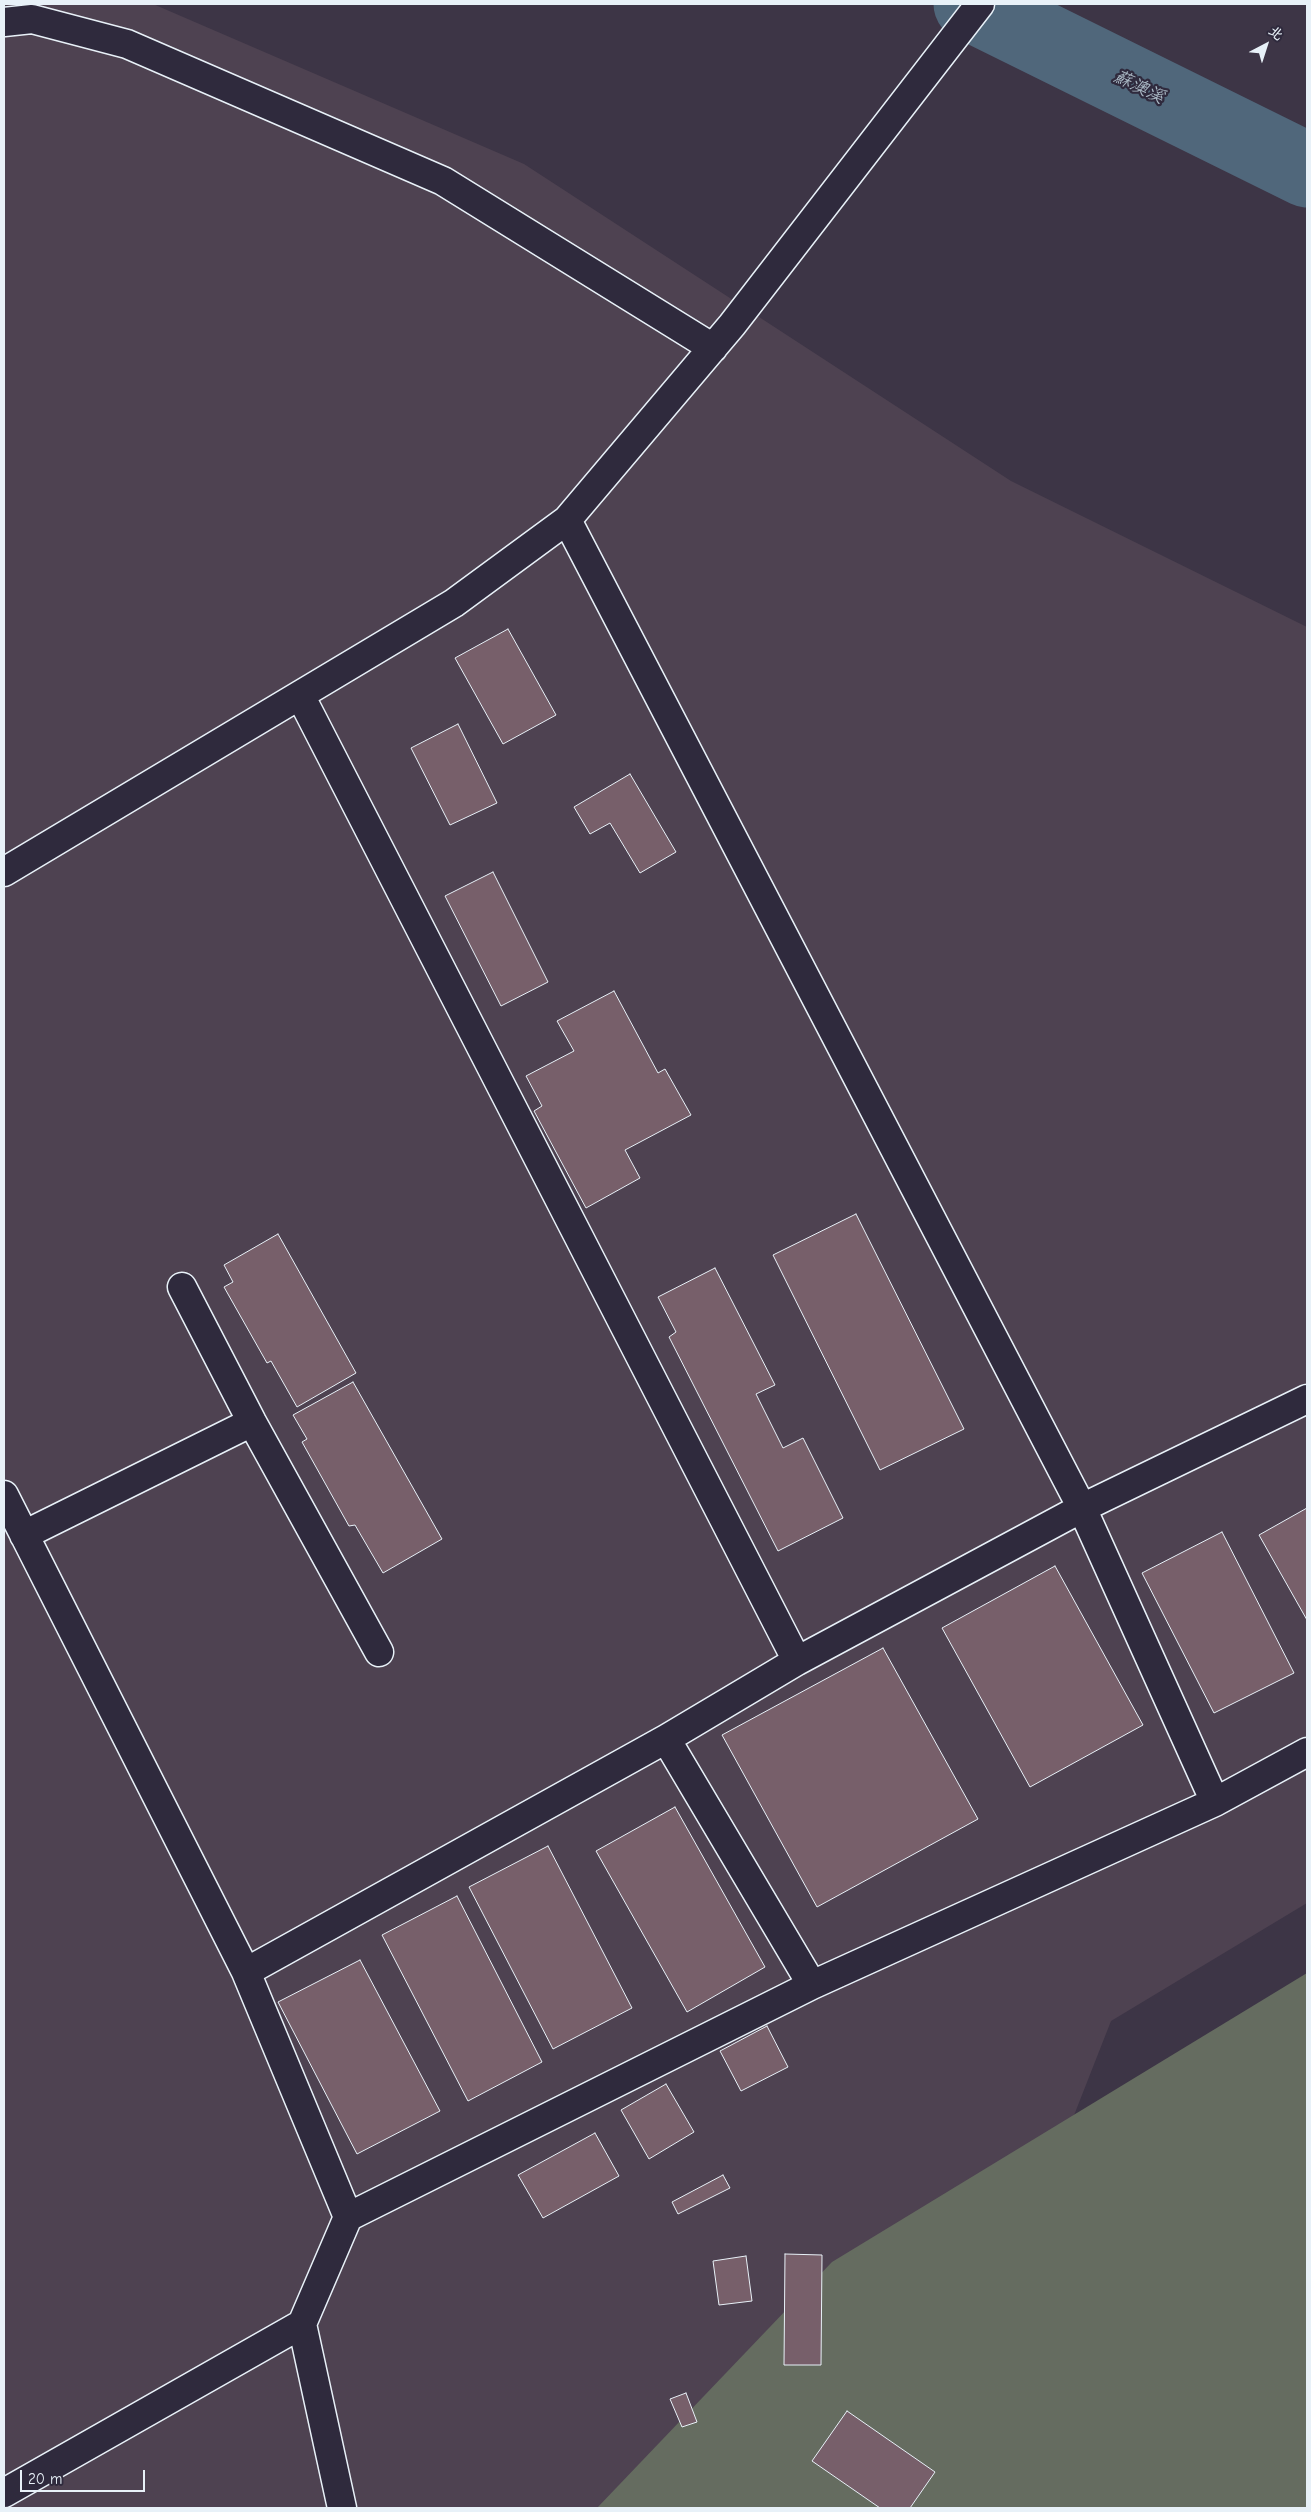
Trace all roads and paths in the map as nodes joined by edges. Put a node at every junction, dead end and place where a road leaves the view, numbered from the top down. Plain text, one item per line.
1 (980, 4) edge
2 (4, 22) edge
3 (713, 348) junction
4 (567, 520) junction
5 (300, 695) junction
6 (4, 872) edge
7 (182, 1287) dead end
8 (1307, 1399) edge
9 (252, 1422) junction
10 (4, 1495) edge
11 (1082, 1508) junction
12 (24, 1535) junction
13 (379, 1652) dead end
14 (797, 1662) junction
15 (666, 1739) junction
16 (1307, 1752) edge
17 (1215, 1802) junction
18 (246, 1972) junction
19 (812, 1985) junction
20 (348, 2216) junction
21 (302, 2324) junction
22 (4, 2493) edge
23 (342, 2508) edge

1 - 3 street
2 - 3 street
3 - 4 street
4 - 5 street
4 - 11 street
5 - 6 street
5 - 14 street
7 - 9 street
8 - 11 street
9 - 12 street
9 - 13 street
10 - 12 street
11 - 14 street
11 - 17 street
12 - 18 street
14 - 15 street
15 - 18 street
15 - 19 street
16 - 17 street
17 - 19 street
18 - 20 street
19 - 20 street
20 - 21 street
21 - 22 street
21 - 23 street

